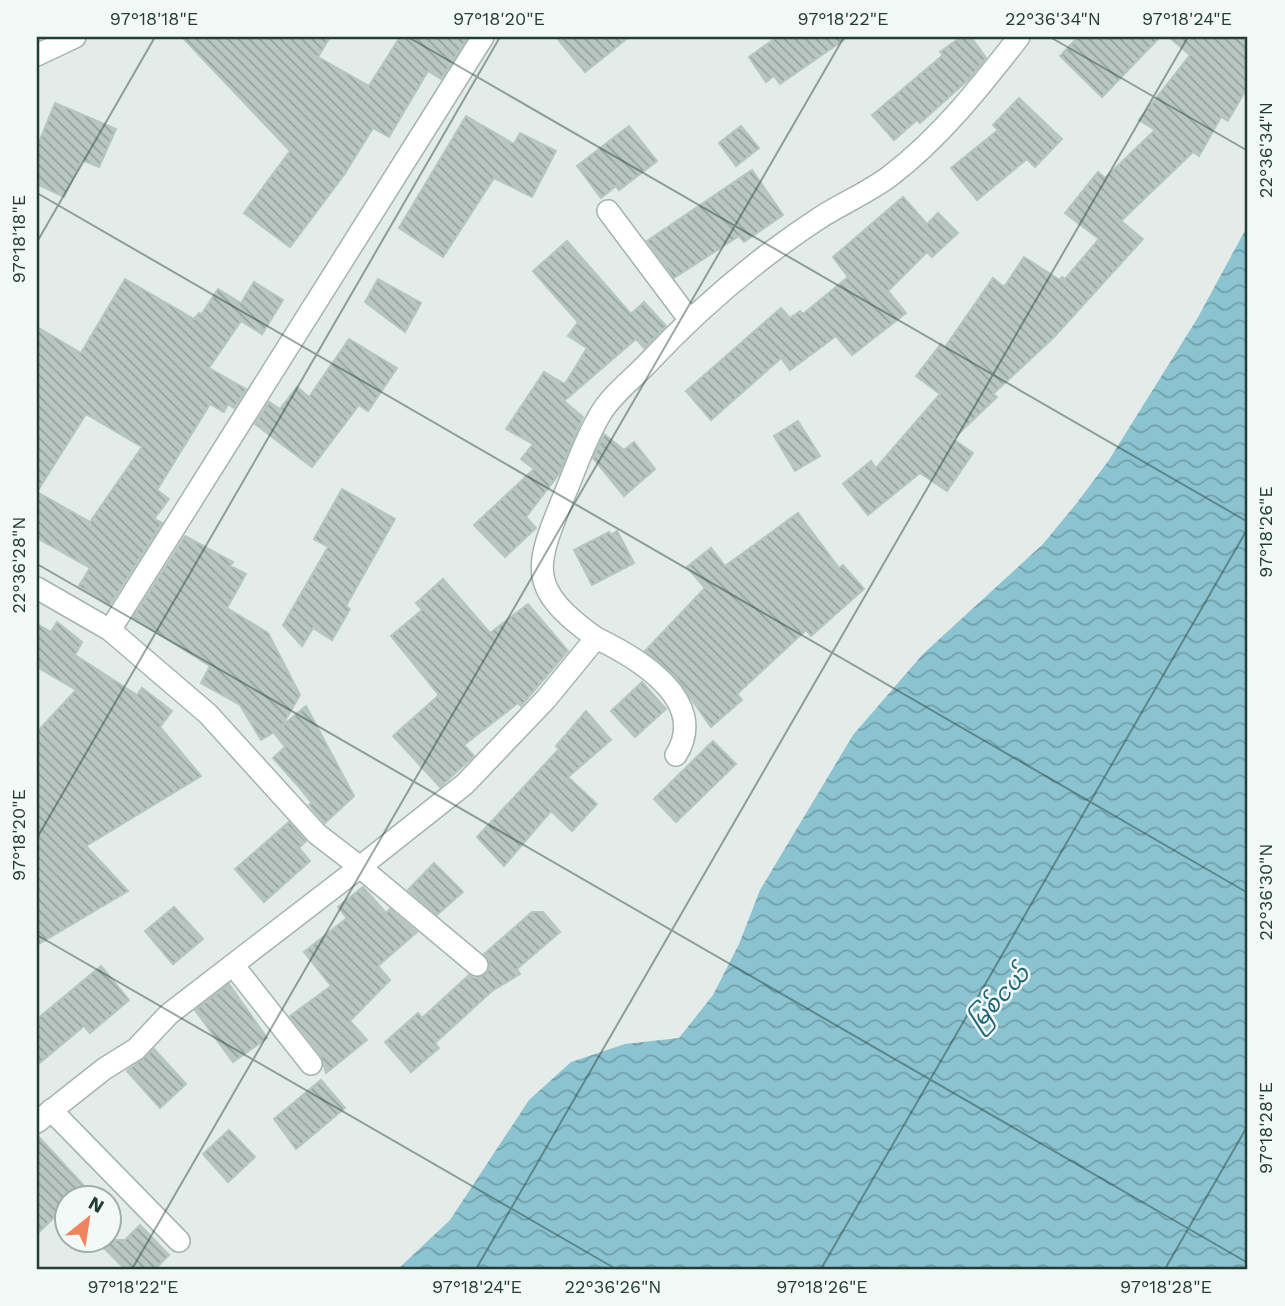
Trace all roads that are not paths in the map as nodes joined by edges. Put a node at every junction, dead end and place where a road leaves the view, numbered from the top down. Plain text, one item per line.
1 (75, 37) edge
2 (483, 37) edge
3 (1019, 37) edge
4 (37, 55) edge
5 (608, 211) dead end
6 (689, 319) junction
7 (37, 588) edge
8 (110, 630) junction
9 (596, 638) junction
10 (676, 755) dead end
11 (360, 867) junction
12 (233, 965) junction
13 (477, 965) dead end
14 (311, 1064) dead end
15 (42, 1114) edge
16 (179, 1241) dead end

1 - 4 street
2 - 8 street
3 - 6 street
5 - 6 street
6 - 9 street
7 - 8 street
8 - 11 street
9 - 10 street
9 - 11 street
11 - 12 street
11 - 13 street
12 - 14 street
12 - 15 street
15 - 16 street

